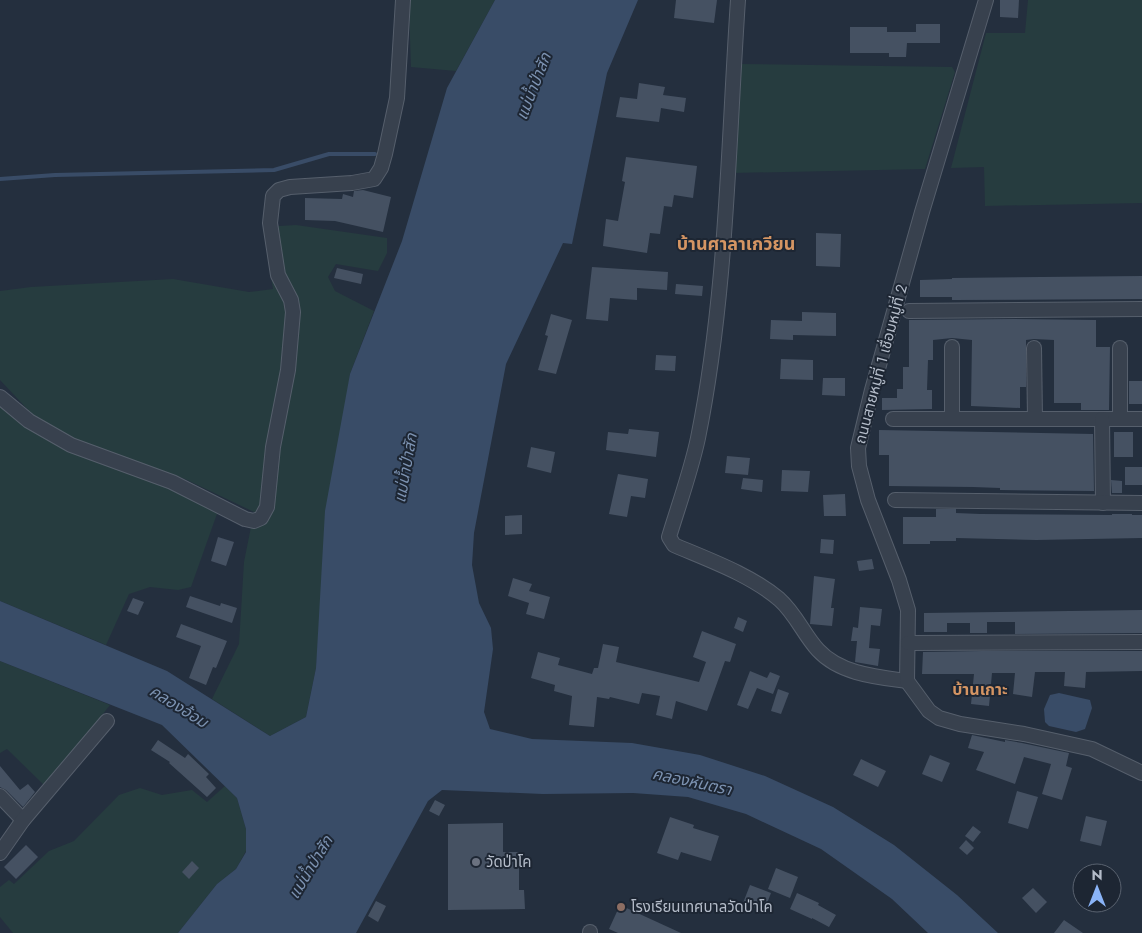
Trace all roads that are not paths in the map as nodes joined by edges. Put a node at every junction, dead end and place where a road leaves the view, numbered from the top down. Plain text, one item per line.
1 (403, 0) edge
2 (738, 0) edge
3 (986, 0) edge
4 (1142, 309) edge
5 (910, 310) dead end
6 (952, 347) dead end
7 (1034, 348) dead end
8 (1120, 348) dead end
9 (0, 397) edge
10 (952, 419) junction
11 (1035, 419) junction
12 (1102, 419) junction
13 (1120, 419) junction
14 (1142, 419) edge
15 (893, 420) dead end
16 (895, 500) dead end
17 (1103, 503) junction
18 (1142, 503) edge
19 (1142, 642) edge
20 (908, 643) junction
21 (907, 681) junction
22 (107, 721) dead end
23 (1142, 773) edge
24 (0, 796) edge
25 (23, 820) junction
26 (0, 853) edge

1 - 9 street
2 - 21 street
3 - 20 street, ถนนสายหมู่ที่ 1 เชื่อมหมู่ที่ 2
4 - 5 street
6 - 10 street
7 - 11 street
8 - 13 street
10 - 11 street
10 - 15 street
11 - 12 street
12 - 13 street
12 - 17 street
13 - 14 street
16 - 17 street
17 - 18 street
19 - 20 street
20 - 21 street, ถนนสายหมู่ที่ 1 เชื่อมหมู่ที่ 2
21 - 23 street
22 - 25 street
24 - 25 street
25 - 26 street

